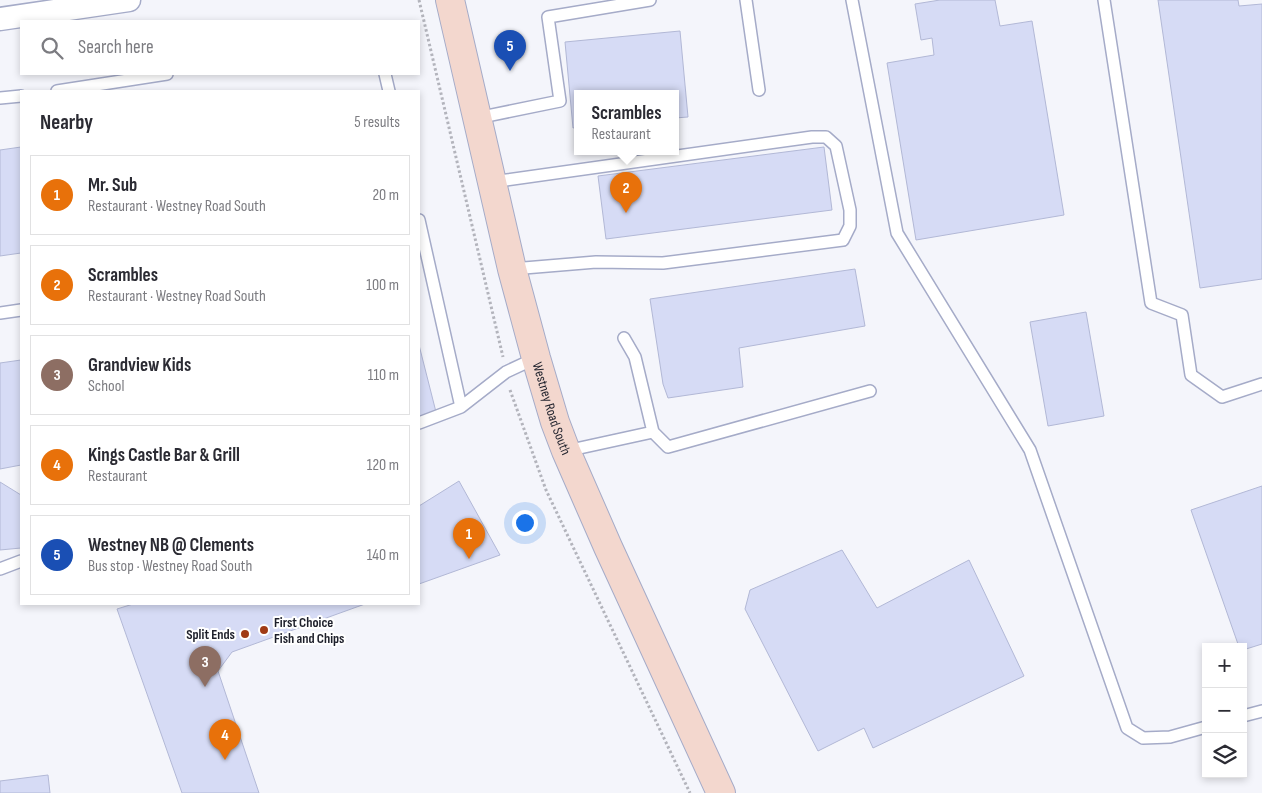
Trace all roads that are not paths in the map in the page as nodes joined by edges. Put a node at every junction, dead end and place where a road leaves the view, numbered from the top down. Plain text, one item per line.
1 (130, 0) edge
2 (450, 0) edge
3 (650, 0) edge
4 (746, 0) edge
5 (852, 0) edge
6 (1104, 0) edge
7 (0, 18) edge
8 (161, 75) edge
9 (385, 75) edge
10 (63, 90) edge
11 (389, 90) edge
12 (759, 90) dead end
13 (20, 96) edge
14 (0, 98) edge
15 (477, 118) junction
16 (492, 182) junction
17 (420, 225) edge
18 (512, 269) junction
19 (20, 310) edge
20 (0, 313) edge
21 (624, 338) dead end
22 (536, 358) junction
23 (1262, 384) edge
24 (870, 391) dead end
25 (460, 407) junction
26 (420, 423) edge
27 (653, 432) junction
28 (566, 451) junction
29 (20, 561) edge
30 (0, 569) edge
31 (1262, 711) edge
32 (1247, 715) edge
33 (1202, 728) edge
34 (721, 793) edge

1 - 7 street
2 - 15 main road, Westney Road South
3 - 15 lane
4 - 12 lane
5 - 33 lane
6 - 23 lane
8 - 10 lane
9 - 11 lane
13 - 14 lane
15 - 16 main road, Westney Road South
16 - 18 main road, Westney Road South
16 - 18 lane
17 - 25 lane
18 - 22 main road, Westney Road South
19 - 20 lane
21 - 27 lane
22 - 25 lane
22 - 28 main road, Westney Road South
24 - 27 lane
25 - 26 lane
27 - 28 lane
28 - 34 main road, Westney Road South
29 - 30 lane
31 - 32 lane

